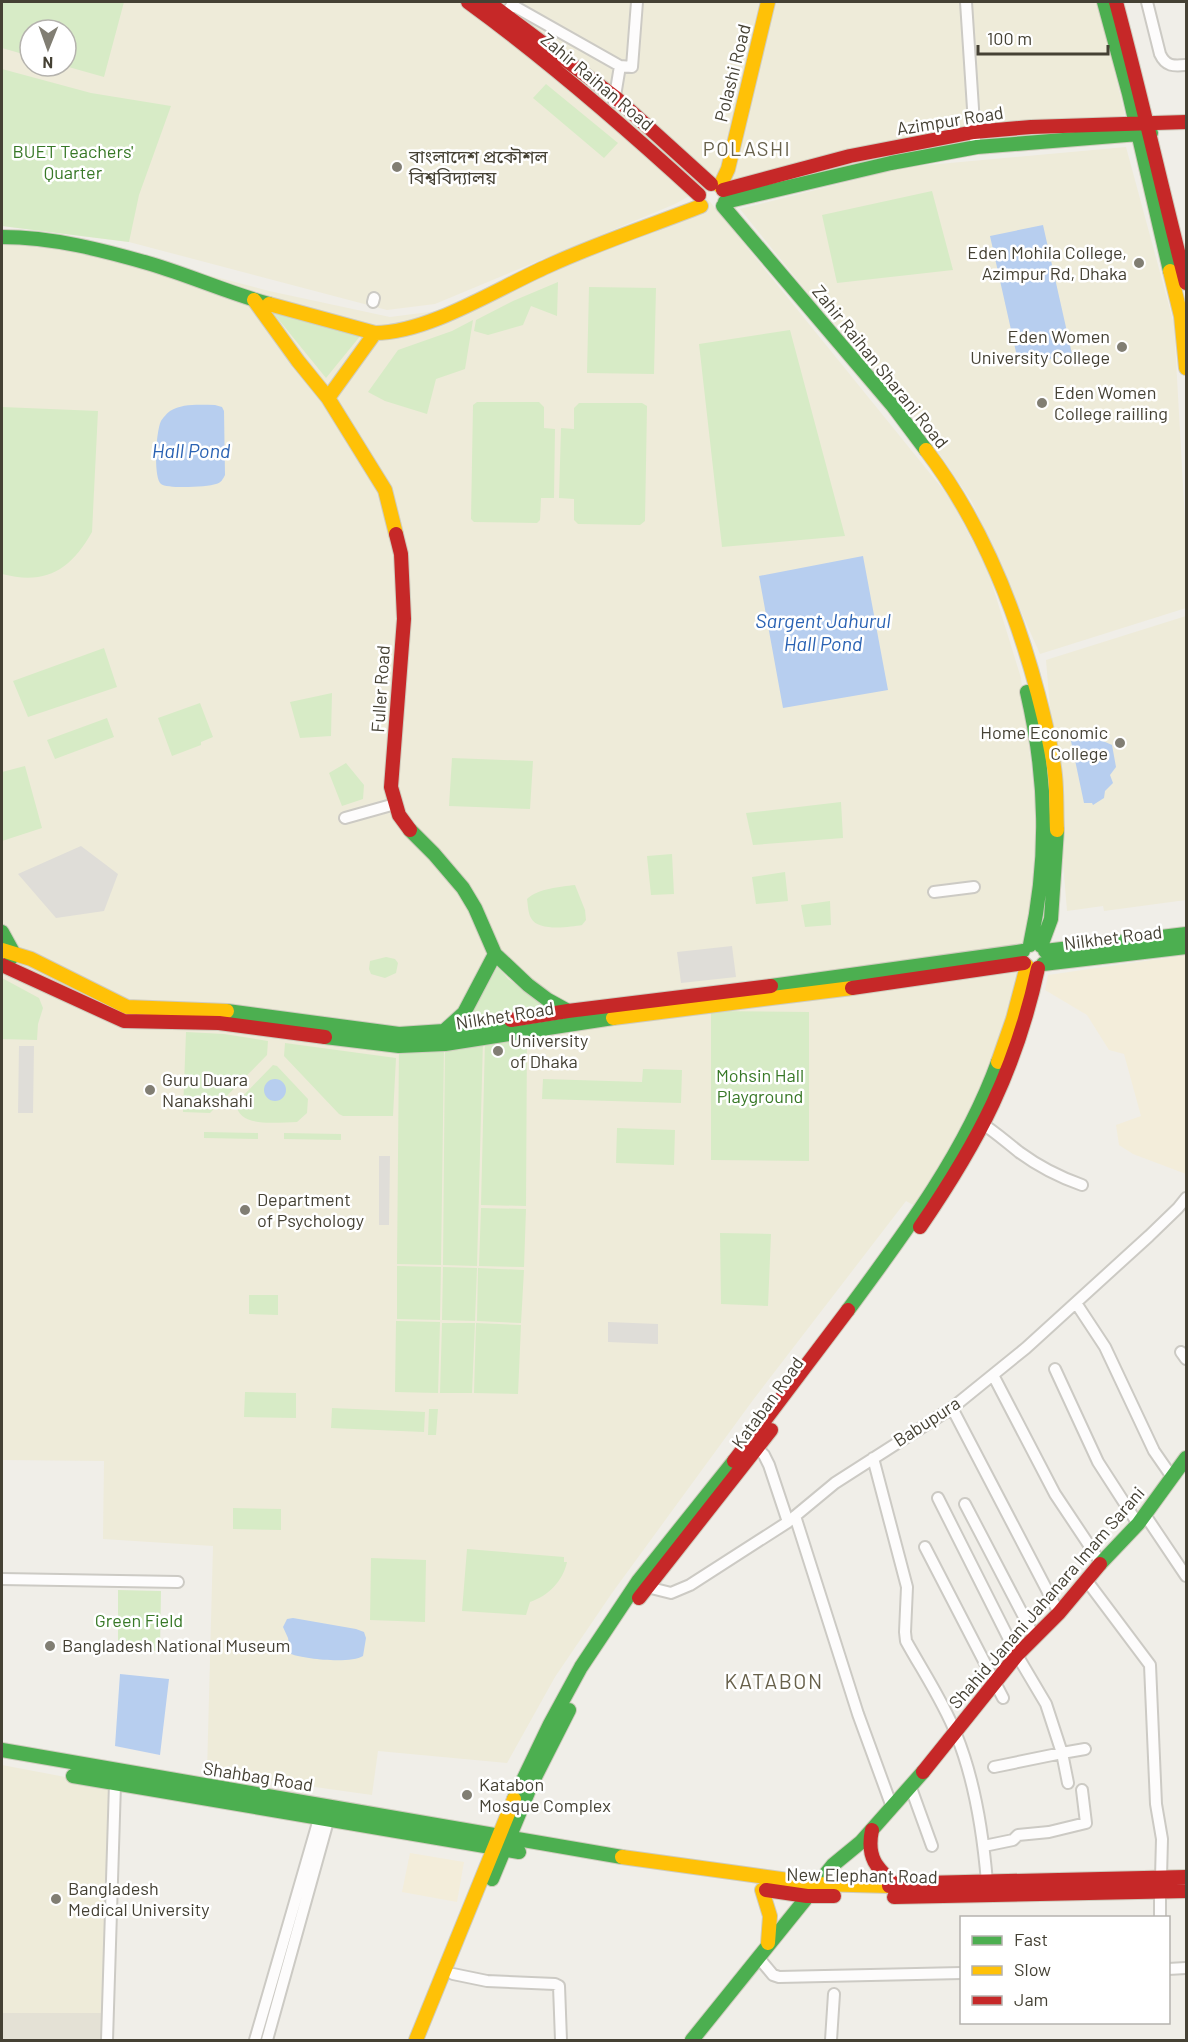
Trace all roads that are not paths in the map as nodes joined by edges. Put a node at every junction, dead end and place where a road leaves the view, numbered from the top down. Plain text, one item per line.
1 (468, 2) edge
2 (488, 2) edge
3 (637, 2) edge
4 (768, 2) edge
5 (966, 2) edge
6 (1104, 2) edge
7 (1116, 2) edge
8 (1147, 2) edge
9 (508, 9) edge
10 (1186, 65) edge
11 (620, 66) junction
12 (615, 97) junction
13 (612, 115) junction
14 (1186, 122) edge
15 (1141, 124) junction
16 (974, 132) junction
17 (1186, 132) edge
18 (977, 147) junction
19 (720, 196) junction
20 (700, 200) junction
21 (4, 236) edge
22 (1186, 283) edge
23 (254, 300) junction
24 (375, 333) junction
25 (1186, 368) edge
26 (328, 398) junction
27 (395, 804) junction
28 (345, 818) dead end
29 (974, 887) dead end
30 (934, 892) dead end
31 (2, 932) edge
32 (1186, 934) edge
33 (1186, 947) edge
34 (7, 951) edge
35 (495, 954) junction
36 (1034, 957) junction
37 (4, 966) edge
38 (569, 1017) junction
39 (277, 1024) junction
40 (445, 1038) junction
41 (979, 1122) junction
42 (1082, 1185) dead end
43 (1186, 1198) edge
44 (1076, 1303) junction
45 (1055, 1370) dead end
46 (993, 1375) junction
47 (952, 1408) junction
48 (754, 1445) junction
49 (873, 1458) junction
50 (1186, 1458) edge
51 (1172, 1477) junction
52 (938, 1498) dead end
53 (965, 1504) dead end
54 (791, 1519) junction
55 (1141, 1519) junction
56 (925, 1547) dead end
57 (1101, 1563) junction
58 (1186, 1576) edge
59 (2, 1579) edge
60 (1087, 1581) junction
61 (178, 1582) dead end
62 (643, 1584) junction
63 (1059, 1613) junction
64 (1035, 1638) junction
65 (1017, 1656) junction
66 (996, 1681) junction
67 (1003, 1698) dead end
68 (956, 1732) junction
69 (1085, 1749) dead end
70 (2, 1750) edge
71 (1062, 1753) junction
72 (2, 1762) edge
73 (994, 1767) dead end
74 (1068, 1783) dead end
75 (115, 1784) junction
76 (910, 1788) junction
77 (1082, 1790) dead end
78 (892, 1807) junction
79 (323, 1820) junction
80 (873, 1829) junction
81 (501, 1843) junction
82 (932, 1846) dead end
83 (984, 1846) junction
84 (1186, 1877) edge
85 (987, 1882) junction
86 (817, 1884) junction
87 (1160, 1884) junction
88 (896, 1886) junction
89 (762, 1890) junction
90 (1186, 1891) edge
91 (807, 1896) junction
92 (1160, 1916) edge
93 (294, 1923) junction
94 (763, 1951) junction
95 (1186, 1968) edge
96 (1170, 1970) edge
97 (960, 1973) edge
98 (453, 1974) junction
99 (834, 1994) dead end
100 (106, 2040) edge
101 (255, 2040) edge
102 (267, 2040) edge
103 (416, 2040) edge
104 (426, 2040) edge
105 (561, 2040) edge
106 (692, 2040) edge
107 (831, 2040) edge

1 - 9 main road, Zahir Raihan Road
2 - 9 main road, Zahir Raihan Road
3 - 11 street
4 - 19 main road, Polashi Road
5 - 16 street
6 - 15 main road
7 - 15 main road
8 - 10 street
9 - 11 street
9 - 12 main road, Zahir Raihan Road
9 - 13 main road, Zahir Raihan Road
11 - 12 street
12 - 13 street
12 - 19 main road, Zahir Raihan Road
13 - 20 main road, Zahir Raihan Road
14 - 15 main road, Azimpur Road
15 - 16 main road, Azimpur Road
15 - 17 main road, Azimpur Road
15 - 18 main road, Azimpur Road
15 - 22 main road
15 - 25 main road
16 - 18 street
16 - 19 main road, Azimpur Road
18 - 19 main road, Azimpur Road
19 - 20 main road
19 - 20 main road
19 - 36 main road, Zahir Raihan Road
20 - 24 main road
21 - 23 main road
23 - 24 main road
23 - 26 main road, Fuller Road
24 - 26 main road
26 - 27 main road, Fuller Road
27 - 28 street
27 - 35 main road, Fuller Road
29 - 30 street
31 - 34 main road
32 - 36 main road, Nilkhet Road
33 - 36 main road, Nilkhet Road
34 - 37 main road
34 - 39 main road, Nilkhet Road
35 - 38 main road, Fuller Road
35 - 40 main road
36 - 38 main road, Nilkhet Road
36 - 41 main road, Kataban Road
37 - 39 main road, Nilkhet Road
38 - 40 main road, Nilkhet Road
39 - 40 main road, Nilkhet Road
41 - 42 street
41 - 48 main road, Kataban Road
43 - 44 street, Babupura
44 - 46 street, Babupura
44 - 51 street
45 - 55 street
46 - 47 street, Babupura
46 - 57 street
47 - 49 street, Babupura
47 - 63 street
48 - 54 street
48 - 62 main road, Kataban Road
49 - 54 street, Babupura
49 - 68 street
50 - 51 main road, Shahid Janani Jahanara Imam Sarani
51 - 55 main road, Shahid Janani Jahanara Imam Sarani
52 - 65 street
53 - 64 street
54 - 62 street, Babupura
54 - 78 street
55 - 57 main road, Shahid Janani Jahanara Imam Sarani
55 - 58 street
56 - 66 street
57 - 60 main road, Shahid Janani Jahanara Imam Sarani
59 - 61 street
60 - 63 main road, Shahid Janani Jahanara Imam Sarani
60 - 87 street
62 - 81 main road, Kataban Road
63 - 64 main road, Shahid Janani Jahanara Imam Sarani
64 - 65 main road, Shahid Janani Jahanara Imam Sarani
65 - 66 main road, Shahid Janani Jahanara Imam Sarani
65 - 71 street
66 - 67 street
66 - 68 main road, Shahid Janani Jahanara Imam Sarani
68 - 76 main road, Shahid Janani Jahanara Imam Sarani
68 - 83 street
69 - 71 street
70 - 81 main road, Shahbag Road
71 - 73 street
71 - 74 street
72 - 75 main road, Shahbag Road
75 - 79 main road, Shahbag Road
75 - 100 street
76 - 78 main road, Shahid Janani Jahanara Imam Sarani
76 - 82 street
77 - 83 street
78 - 80 main road, Shahid Janani Jahanara Imam Sarani
79 - 81 main road, Shahbag Road
79 - 93 street
80 - 86 main road, Shahid Janani Jahanara Imam Sarani
80 - 88 main road
81 - 86 main road, New Elephant Road
81 - 89 main road, New Elephant Road
81 - 98 main road
81 - 103 main road
83 - 85 street
84 - 87 main road, New Elephant Road
85 - 87 main road, New Elephant Road
85 - 88 main road, New Elephant Road
86 - 88 main road, New Elephant Road
86 - 91 main road
87 - 90 main road, New Elephant Road
87 - 91 main road, New Elephant Road
87 - 92 street
89 - 91 main road, New Elephant Road
89 - 94 main road
91 - 94 main road
93 - 101 street
93 - 102 street
94 - 97 street
94 - 106 main road
95 - 96 street
98 - 104 main road
98 - 105 street
99 - 107 street

